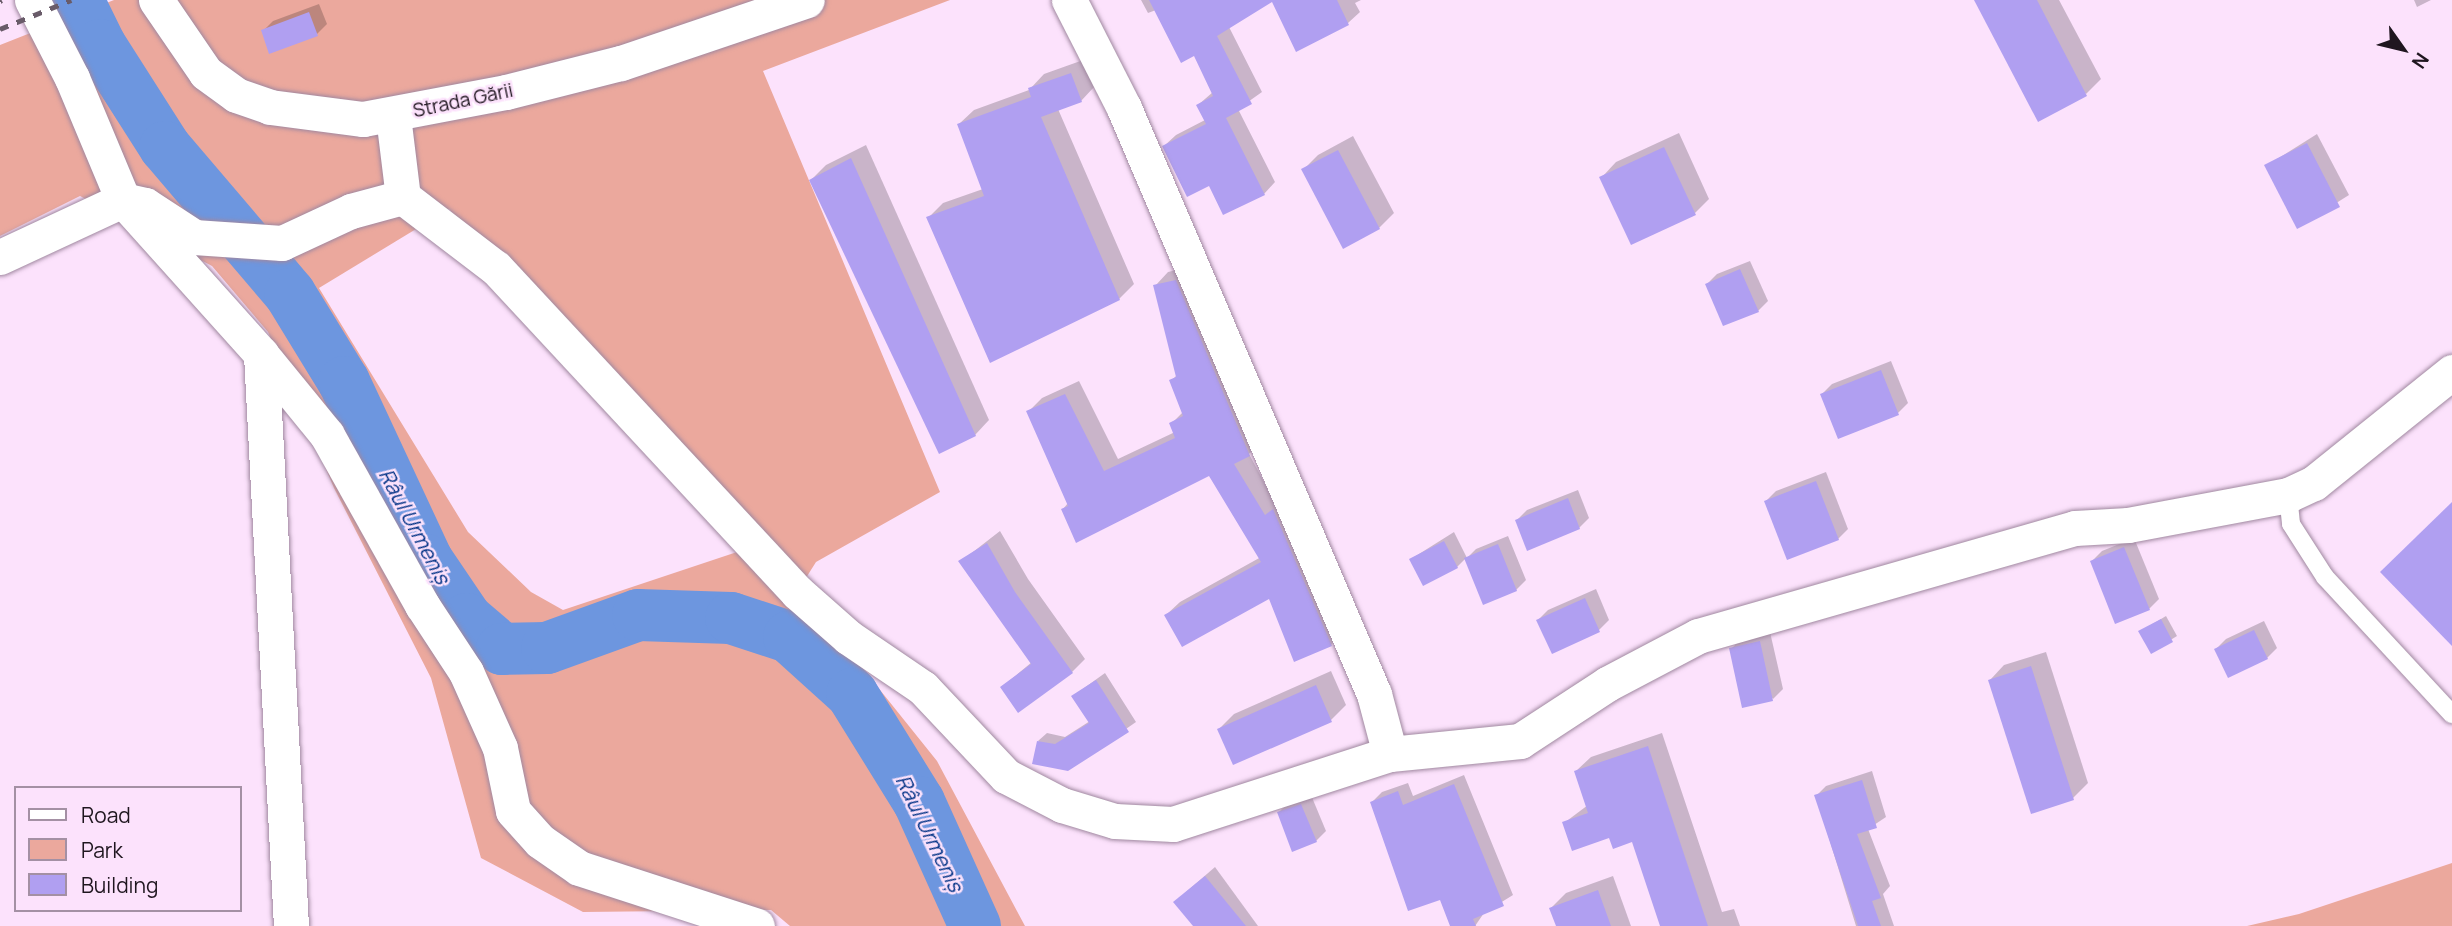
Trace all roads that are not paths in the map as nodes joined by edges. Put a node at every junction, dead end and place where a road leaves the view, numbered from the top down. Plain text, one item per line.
1 (32, 0) edge
2 (156, 0) edge
3 (807, 0) edge
4 (1069, 0) edge
5 (393, 116) junction
6 (403, 197) junction
7 (123, 200) junction
8 (0, 257) edge
9 (261, 354) junction
10 (2452, 372) edge
11 (2288, 495) junction
12 (2452, 714) edge
13 (1390, 754) junction
14 (291, 926) edge
15 (757, 926) edge

1 - 7 street
2 - 5 street, Strada Gării
3 - 5 street, Strada Gării
4 - 13 street
5 - 6 street
6 - 7 street
6 - 13 street
7 - 8 street
7 - 9 street
9 - 14 street
9 - 15 street
10 - 11 street
11 - 12 lane
11 - 13 street

